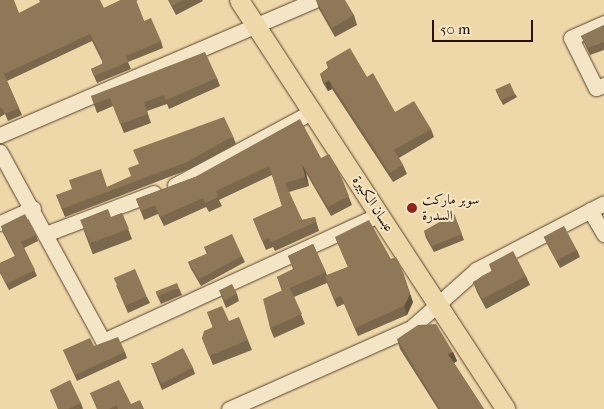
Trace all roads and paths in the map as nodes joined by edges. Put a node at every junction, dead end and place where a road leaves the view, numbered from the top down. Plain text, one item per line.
1 (239, 0) edge
2 (315, 0) edge
3 (604, 24) edge
4 (257, 28) junction
5 (604, 85) edge
6 (313, 111) junction
7 (0, 135) edge
8 (0, 152) edge
9 (604, 203) edge
10 (33, 208) junction
11 (590, 210) junction
12 (380, 214) junction
13 (0, 223) edge
14 (48, 234) junction
15 (604, 234) edge
16 (438, 304) junction
17 (229, 409) edge
18 (506, 409) edge

1 - 4 main road, عبسان الكبيرة
2 - 4 street
3 - 5 street
4 - 6 main road, عبسان الكبيرة
4 - 7 street
6 - 12 main road, عبسان الكبيرة
6 - 14 street
8 - 10 street
9 - 11 street
10 - 13 street
10 - 14 street
11 - 15 street
11 - 16 street
12 - 14 street
12 - 16 main road, عبسان الكبيرة
16 - 17 street
16 - 18 main road, عبسان الكبيرة

